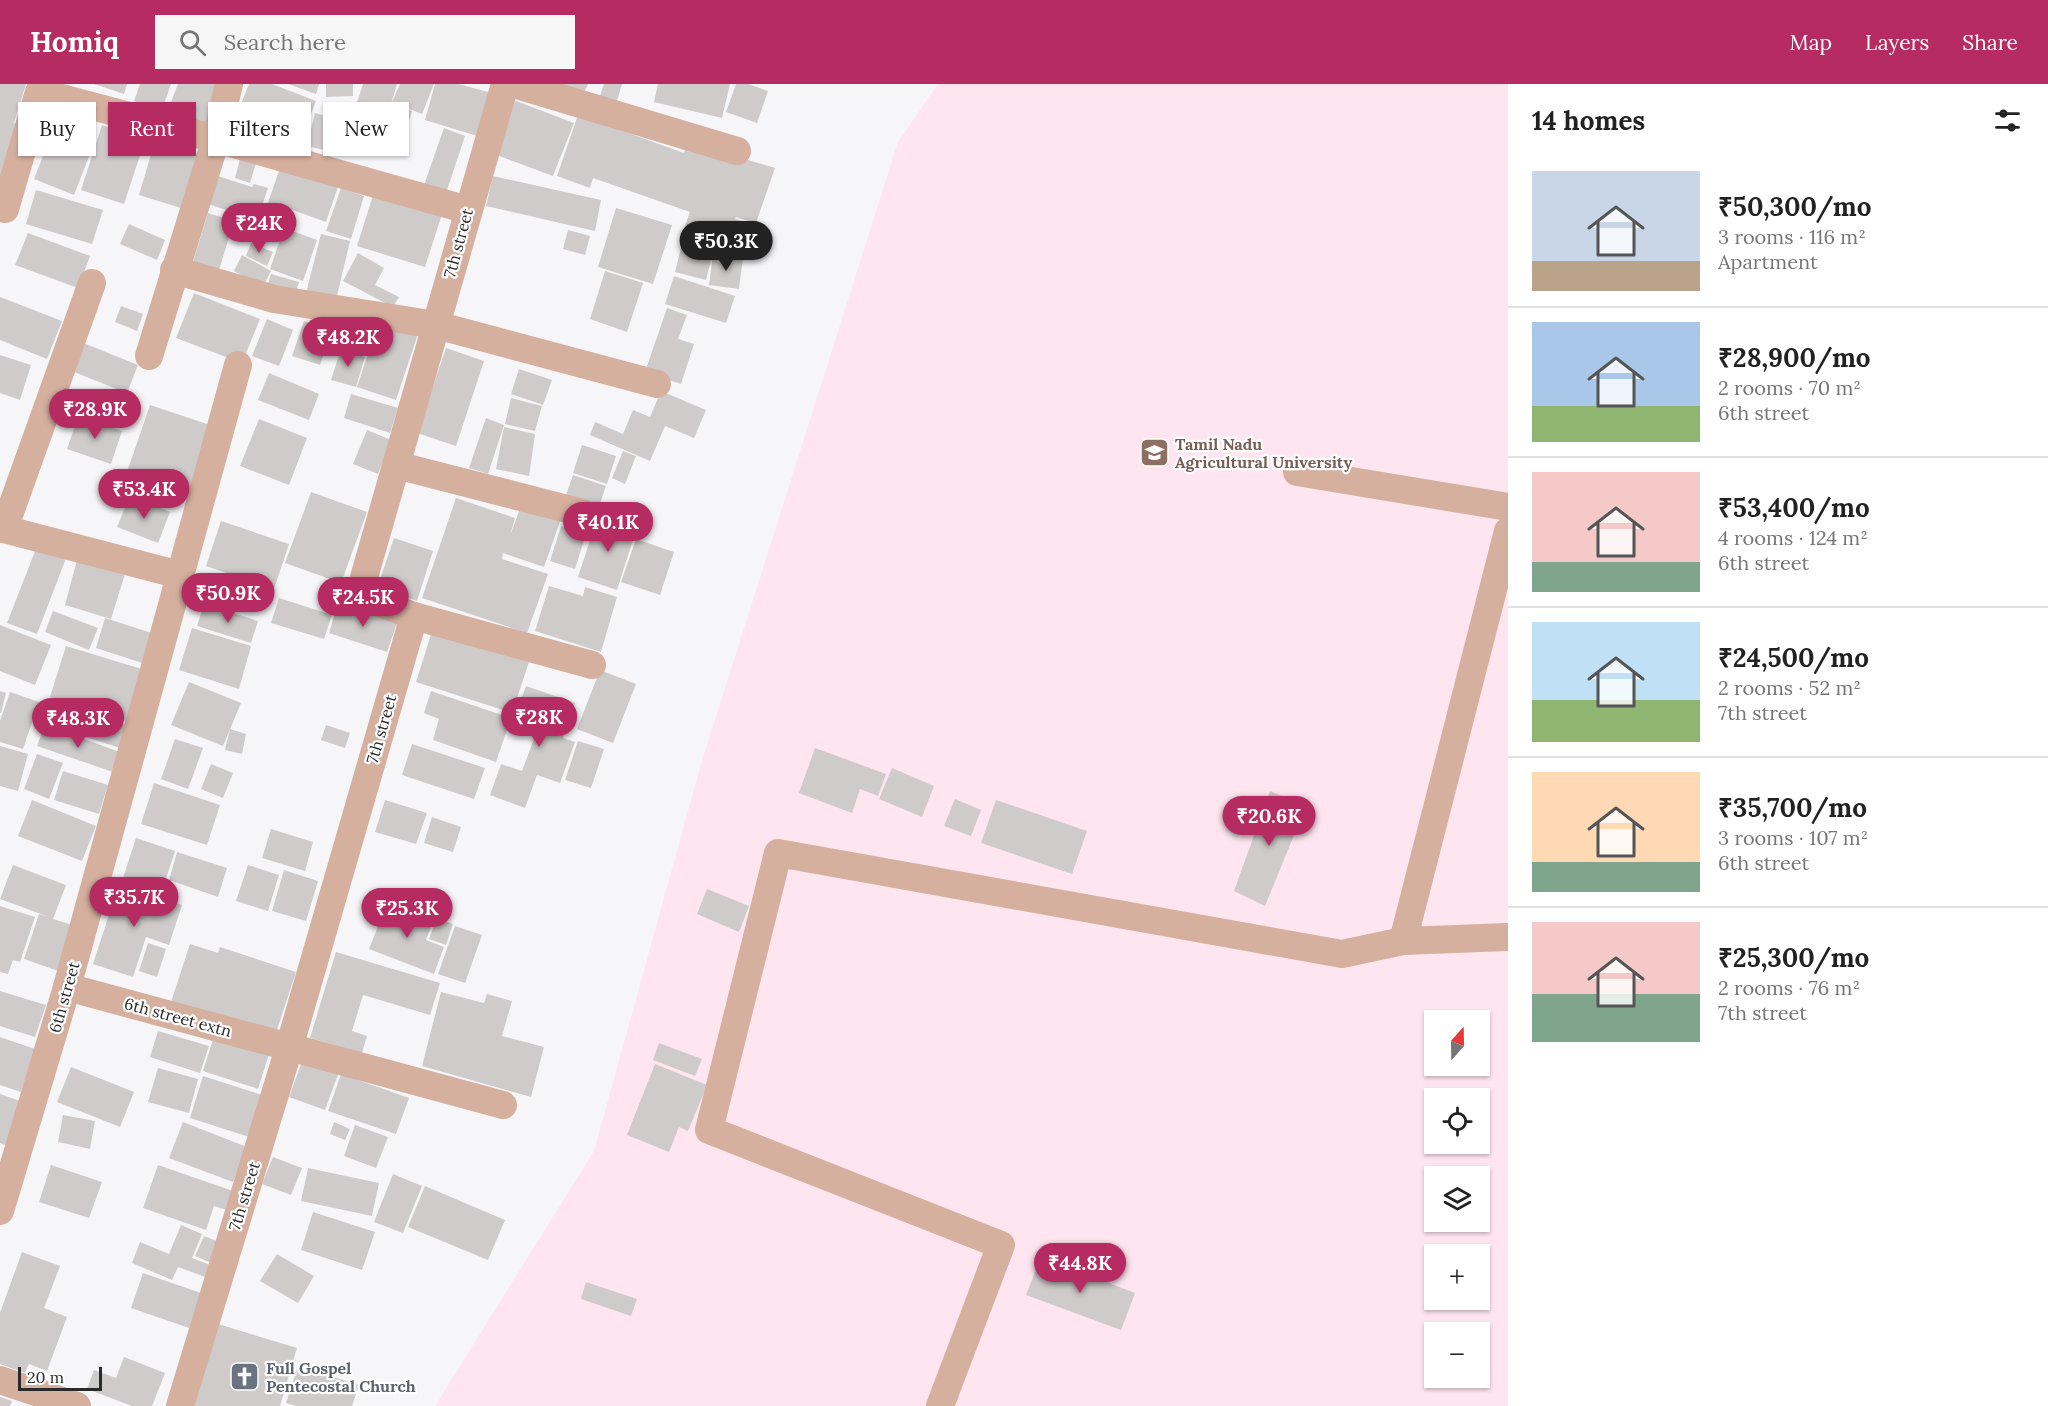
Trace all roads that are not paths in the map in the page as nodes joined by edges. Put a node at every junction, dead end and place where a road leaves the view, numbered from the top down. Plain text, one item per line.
1 (230, 84) edge
2 (505, 84) edge
3 (514, 84) edge
4 (39, 88) edge
5 (225, 102) edge
6 (208, 137) edge
7 (737, 151) dead end
8 (211, 156) edge
9 (276, 156) edge
10 (0, 208) edge
11 (468, 210) junction
12 (174, 270) junction
13 (92, 283) dead end
14 (436, 325) junction
15 (149, 356) dead end
16 (238, 365) dead end
17 (657, 384) dead end
18 (396, 465) junction
19 (1297, 472) dead end
20 (1508, 507) edge
21 (583, 513) dead end
22 (2, 528) edge
23 (1508, 531) edge
24 (180, 575) junction
25 (414, 616) junction
26 (592, 664) dead end
27 (1508, 937) edge
28 (1403, 941) junction
29 (67, 987) junction
30 (289, 1048) junction
31 (503, 1105) dead end
32 (0, 1211) edge
33 (0, 1380) edge
34 (77, 1406) edge
35 (180, 1406) edge
36 (940, 1406) edge

1 - 5 street
2 - 11 street, 7th street
3 - 7 street
4 - 6 street
4 - 10 street
8 - 12 street
9 - 11 street
11 - 14 street, 7th street
12 - 14 street
12 - 15 street
13 - 22 street
14 - 17 street
14 - 18 street, 7th street
16 - 24 street, 6th street
18 - 21 street
18 - 25 street, 7th street
19 - 20 street
22 - 24 street
23 - 28 street
24 - 29 street, 6th street
25 - 26 street
25 - 30 street, 7th street
27 - 28 street
28 - 36 street
29 - 30 street, 6th street extn
29 - 32 street, 6th street
30 - 31 street, 6th street extn
30 - 35 street, 7th street
33 - 34 street

